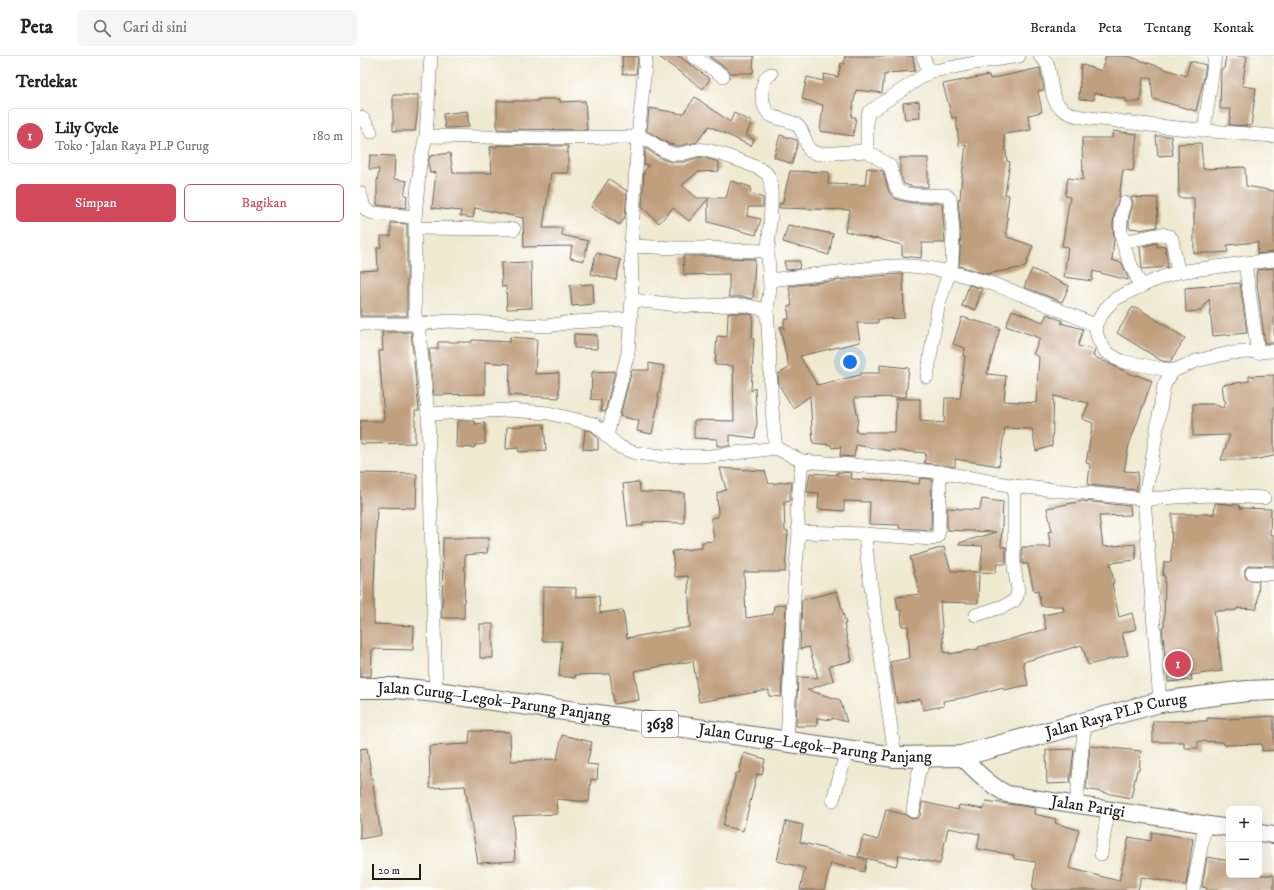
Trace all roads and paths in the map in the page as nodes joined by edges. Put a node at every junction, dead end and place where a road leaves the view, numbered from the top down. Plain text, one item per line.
1 (431, 56) edge
2 (646, 56) edge
3 (694, 56) edge
4 (923, 56) edge
5 (1019, 56) edge
6 (1040, 56) edge
7 (1215, 56) edge
8 (930, 72) junction
9 (771, 74) dead end
10 (723, 76) dead end
11 (360, 118) edge
12 (1204, 130) junction
13 (371, 132) dead end
14 (426, 136) junction
15 (1274, 136) edge
16 (638, 137) junction
17 (867, 151) junction
18 (360, 193) edge
19 (1124, 203) dead end
20 (415, 222) junction
21 (514, 229) dead end
22 (1123, 242) junction
23 (631, 246) junction
24 (768, 252) junction
25 (1274, 260) edge
26 (1245, 263) junction
27 (950, 272) junction
28 (1178, 272) junction
29 (770, 280) junction
30 (1141, 286) junction
31 (632, 300) junction
32 (767, 310) junction
33 (631, 319) junction
34 (360, 324) edge
35 (418, 324) junction
36 (1095, 325) junction
37 (1274, 351) edge
38 (1258, 353) junction
39 (1173, 371) junction
40 (928, 377) dead end
41 (428, 414) junction
42 (606, 436) junction
43 (776, 448) junction
44 (802, 461) junction
45 (940, 472) junction
46 (1014, 486) junction
47 (1264, 498) dead end
48 (1144, 499) junction
49 (799, 532) junction
50 (865, 534) junction
51 (1252, 573) dead end
52 (1274, 574) edge
53 (976, 614) dead end
54 (360, 688) edge
55 (1274, 690) edge
56 (436, 692) junction
57 (1160, 702) junction
58 (1085, 722) junction
59 (787, 742) junction
60 (847, 750) junction
61 (961, 756) junction
62 (895, 757) junction
63 (927, 757) junction
64 (833, 800) dead end
65 (1076, 805) junction
66 (1108, 810) junction
67 (913, 811) dead end
68 (1205, 825) junction
69 (1226, 828) edge
70 (1262, 833) edge
71 (1274, 835) edge
72 (1101, 854) dead end
73 (1193, 890) edge

1 - 14 street
2 - 16 street
3 - 10 street
4 - 8 street
5 - 8 street
6 - 12 street
7 - 12 street
8 - 17 street
9 - 17 street
11 - 13 street
12 - 15 street
14 - 16 street
14 - 20 street
16 - 23 street
16 - 24 street
17 - 27 street
18 - 20 street
19 - 22 street
20 - 21 street
20 - 35 street
22 - 28 street
22 - 30 street
23 - 24 street
23 - 31 street
24 - 29 street
25 - 26 street
26 - 28 street
26 - 38 street
27 - 29 street
27 - 36 street
27 - 40 street
28 - 30 street
29 - 32 street
30 - 36 street
31 - 32 street
31 - 33 street
32 - 43 street
33 - 35 street
33 - 42 street
34 - 35 street
35 - 41 street
36 - 39 street
37 - 38 street
38 - 39 street
39 - 48 street
41 - 42 street
41 - 56 street
42 - 43 street
43 - 44 street
44 - 45 street
44 - 49 street
45 - 46 street
45 - 50 street
46 - 48 street
46 - 53 street
47 - 48 street
48 - 57 street
49 - 50 street
49 - 59 street
50 - 62 street
51 - 52 street
54 - 56 main road, Jalan Curug–Legok–Parung Panjang / 3638
55 - 57 main road, Jalan Raya PLP Curug
56 - 59 main road, Jalan Curug–Legok–Parung Panjang / 3638
57 - 58 main road, Jalan Raya PLP Curug
58 - 61 main road, Jalan Raya PLP Curug
58 - 65 street
59 - 60 main road, Jalan Curug–Legok–Parung Panjang / 3638
60 - 62 main road, Jalan Curug–Legok–Parung Panjang / 3638
60 - 64 street
61 - 63 main road, Jalan Curug–Legok–Parung Panjang / 3638
61 - 65 street, Jalan Parigi
62 - 63 main road, Jalan Curug–Legok–Parung Panjang / 3638
63 - 67 street
65 - 66 street, Jalan Parigi
66 - 68 street, Jalan Parigi
66 - 72 street
68 - 69 street, Jalan Parigi
68 - 73 street
70 - 71 street

